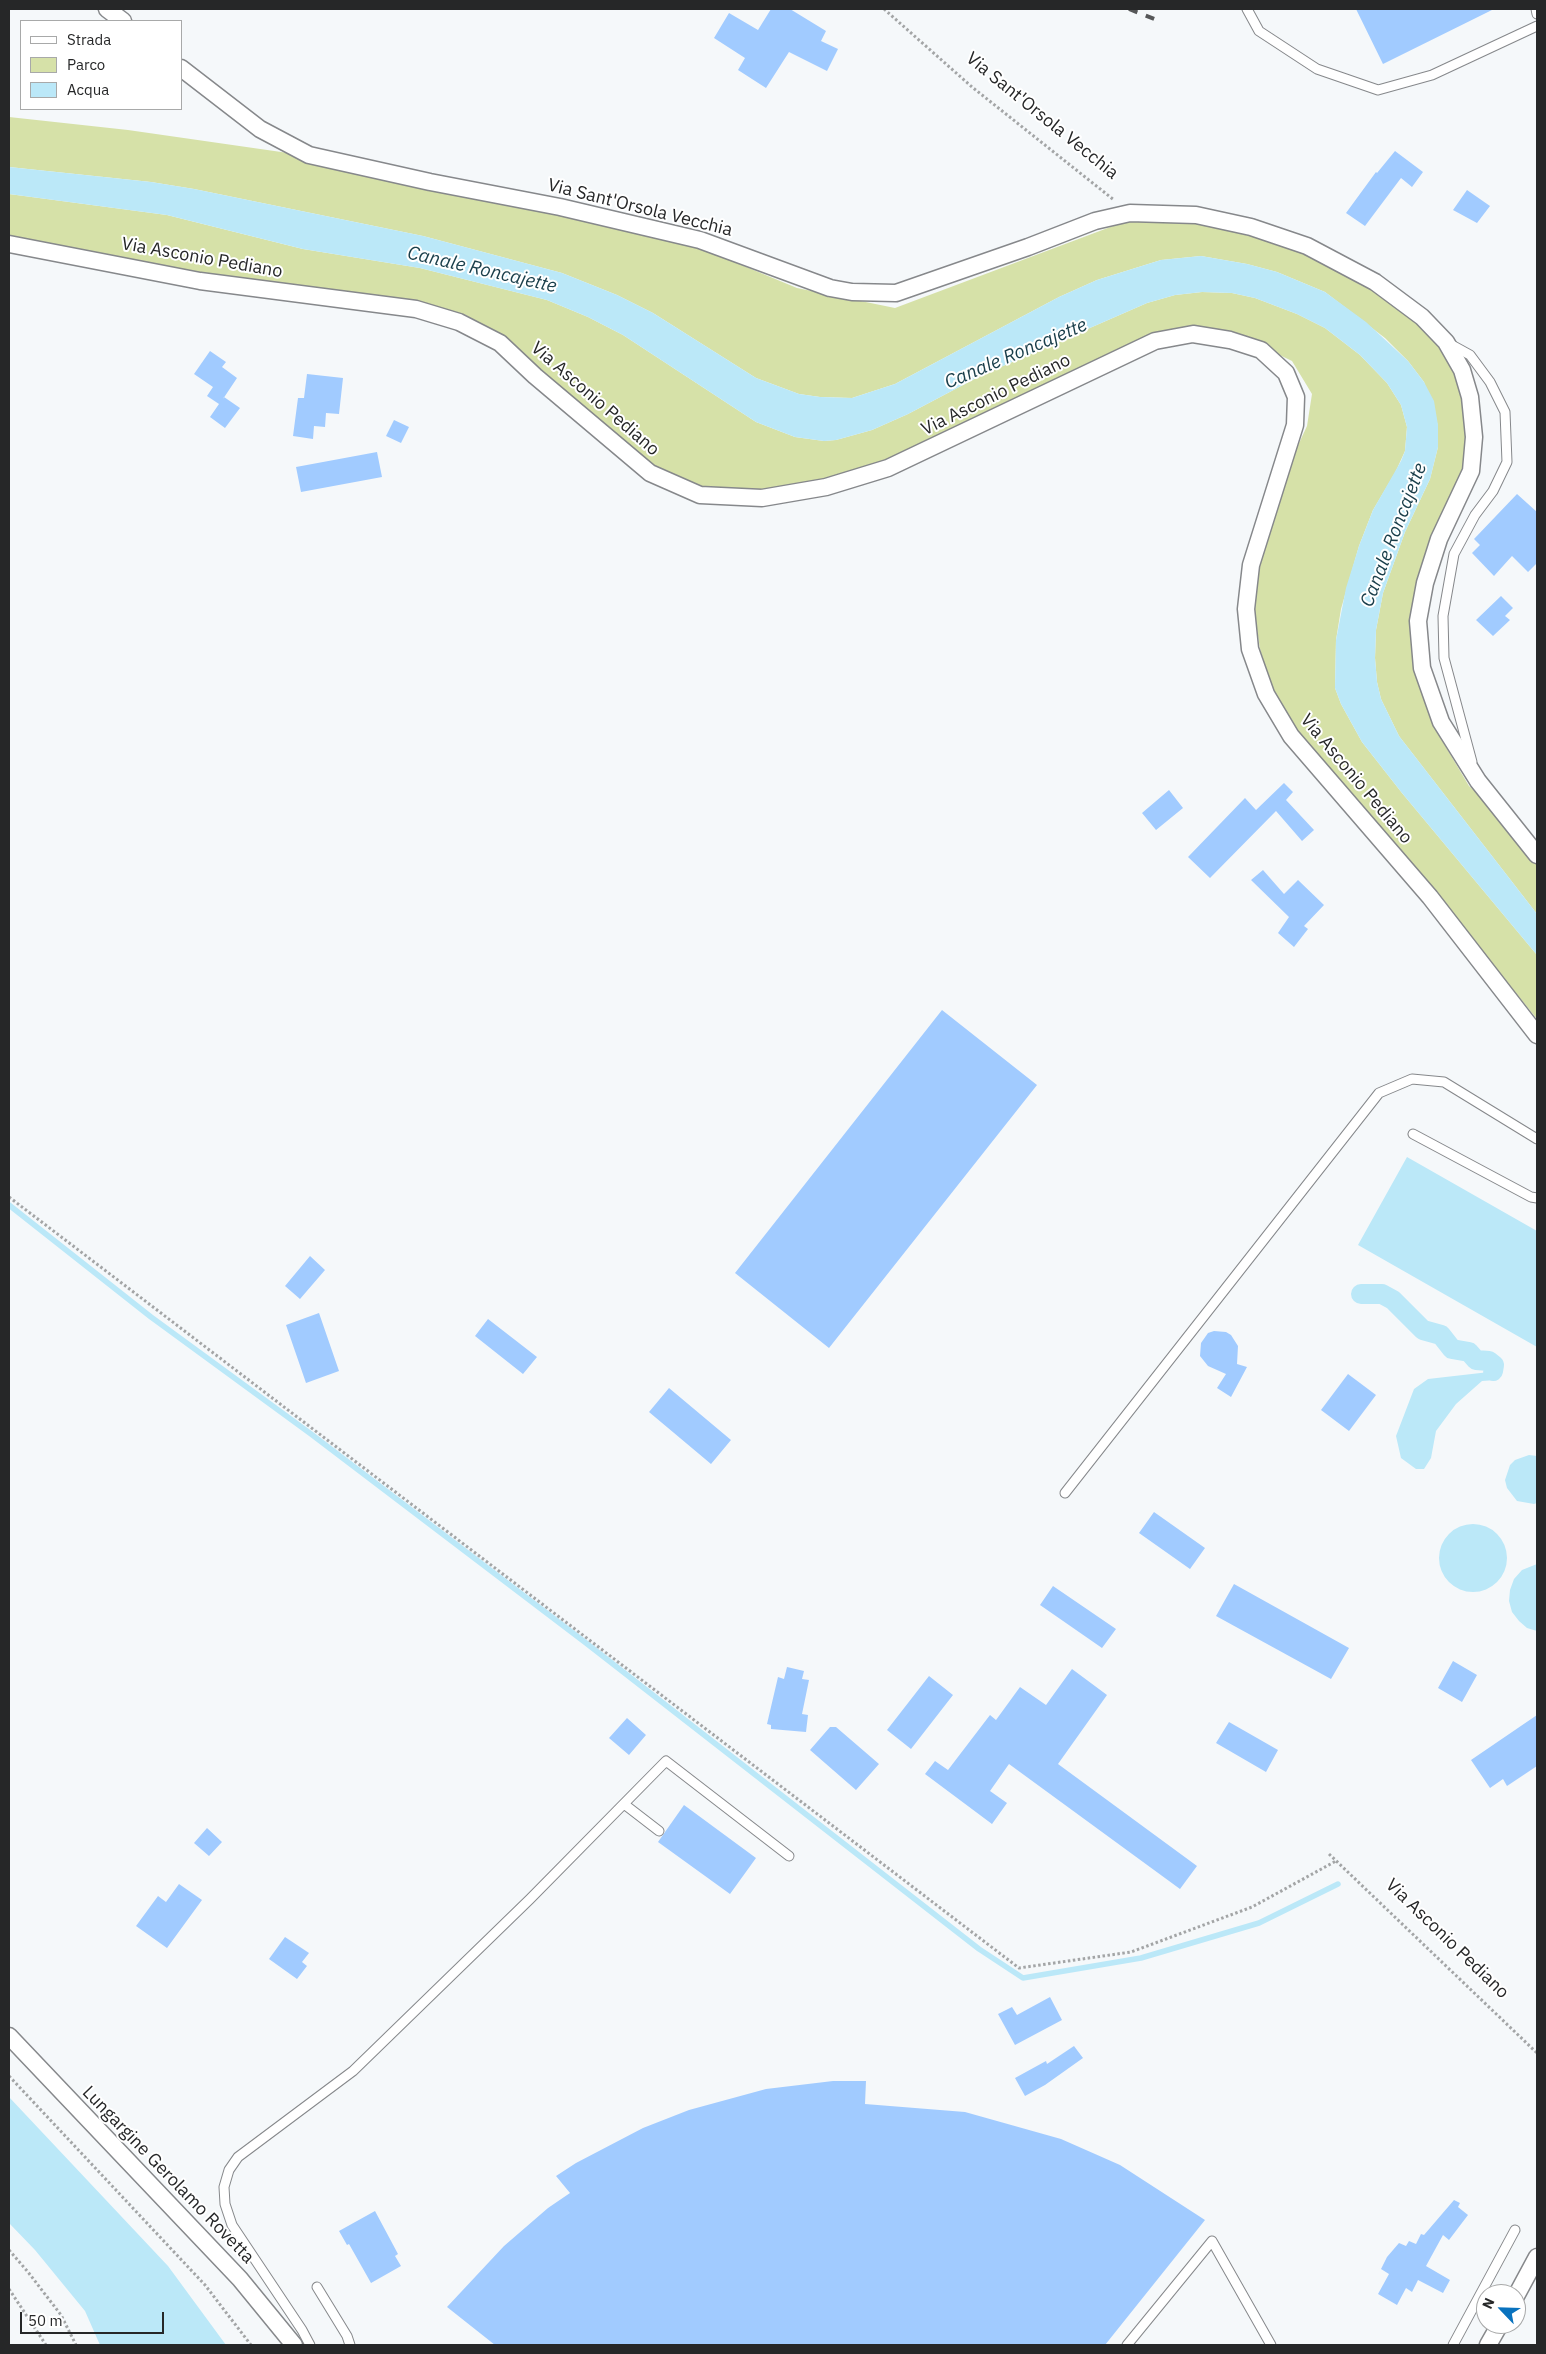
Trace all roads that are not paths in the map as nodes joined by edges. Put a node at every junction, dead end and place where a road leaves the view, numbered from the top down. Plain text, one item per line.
1 (107, 9) edge
2 (1247, 9) edge
3 (1536, 9) edge
4 (1537, 14) edge
5 (121, 20) edge
6 (1537, 26) edge
7 (182, 69) edge
8 (9, 244) edge
9 (1446, 342) junction
10 (1478, 781) junction
11 (1537, 855) edge
12 (1537, 1035) edge
13 (1413, 1134) dead end
14 (1537, 1139) edge
15 (1537, 1198) edge
16 (1065, 1493) dead end
17 (624, 1804) junction
18 (660, 1831) dead end
19 (789, 1856) dead end
20 (9, 2036) edge
21 (1515, 2230) dead end
22 (1537, 2257) edge
23 (1522, 2284) edge
24 (317, 2287) dead end
25 (1494, 2334) edge
26 (294, 2345) edge
27 (310, 2345) edge
28 (350, 2345) edge
29 (1127, 2345) edge
30 (1271, 2345) edge
31 (1453, 2345) edge
32 (1488, 2345) edge

1 - 5 street
2 - 6 lane
3 - 4 lane
7 - 9 street, Via Sant'Orsola Vecchia
8 - 12 street, Via Asconio Pediano
9 - 10 street, Via Sant'Orsola Vecchia
9 - 10 lane, Via Sant'Orsola Vecchia
10 - 11 street
13 - 15 lane
14 - 16 lane
17 - 18 lane
17 - 19 lane
17 - 27 lane
20 - 26 street, Lungargine Gerolamo Rovetta
21 - 31 lane
22 - 23 street
24 - 28 lane
25 - 32 street
29 - 30 lane

